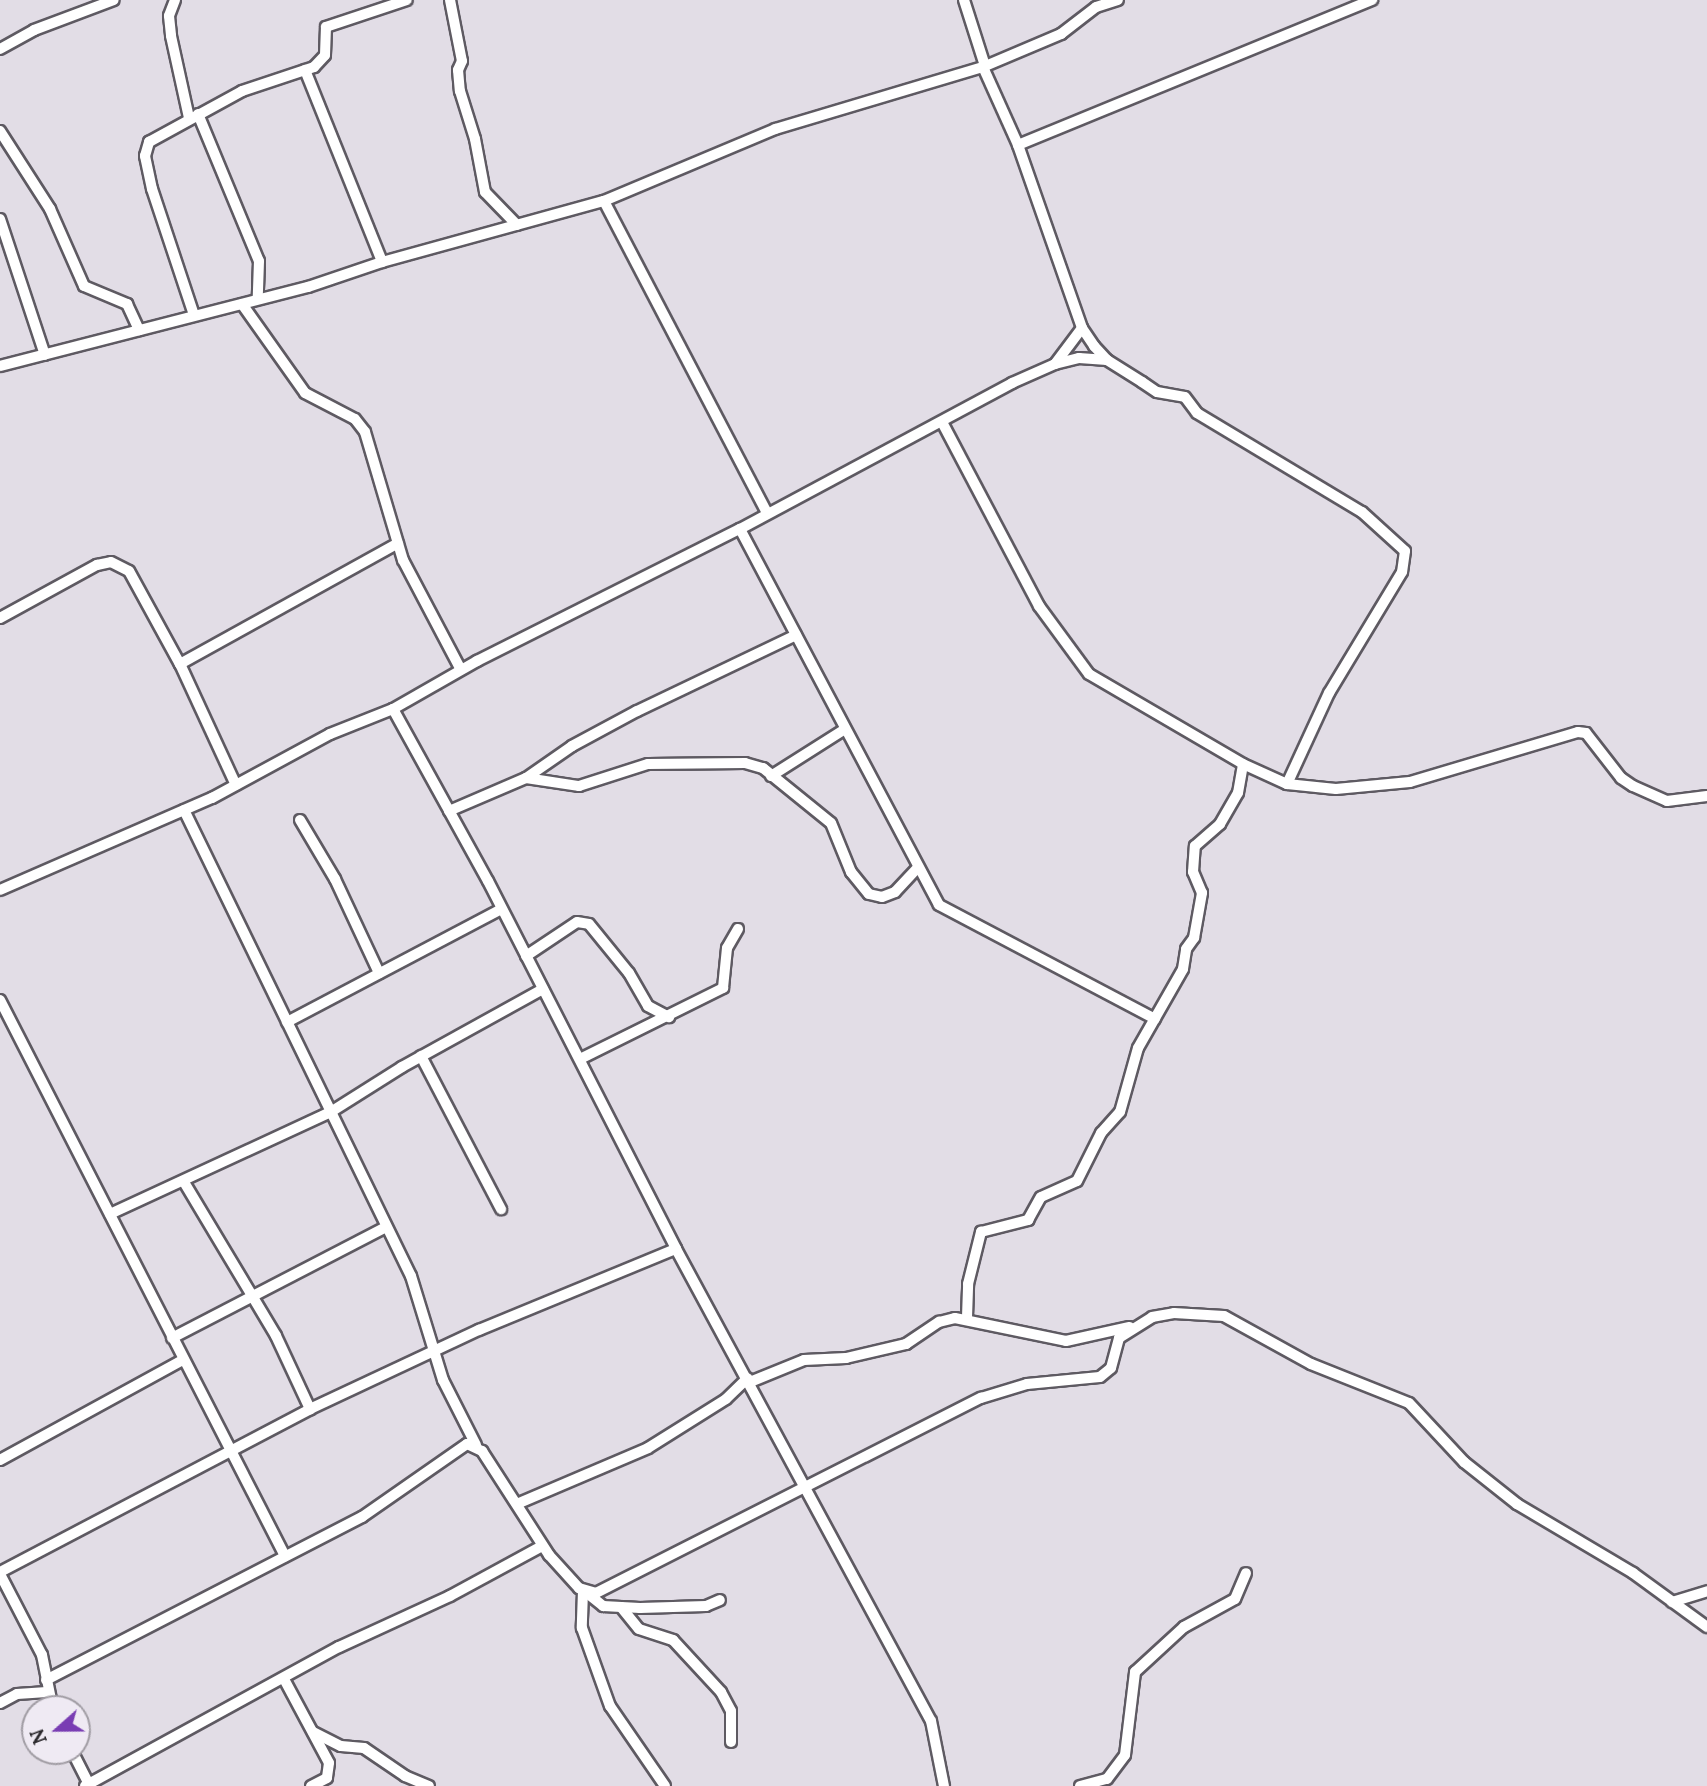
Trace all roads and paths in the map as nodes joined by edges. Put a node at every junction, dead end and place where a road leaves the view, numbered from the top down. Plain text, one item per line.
1 (114, 0) edge
2 (175, 0) edge
3 (407, 0) edge
4 (450, 0) edge
5 (964, 0) edge
6 (1118, 0) edge
7 (1372, 0) edge
8 (0, 49) edge
9 (984, 67) junction
10 (305, 70) junction
11 (194, 116) junction
12 (0, 131) edge
13 (1018, 145) junction
14 (604, 201) junction
15 (0, 219) edge
16 (517, 225) junction
17 (382, 262) junction
18 (258, 299) junction
19 (242, 303) junction
20 (194, 315) junction
21 (1082, 328) junction
22 (139, 330) junction
23 (45, 355) junction
24 (1107, 360) junction
25 (1055, 364) junction
26 (0, 366) edge
27 (942, 422) junction
28 (767, 513) junction
29 (740, 529) junction
30 (398, 543) junction
31 (0, 618) edge
32 (796, 635) junction
33 (180, 664) junction
34 (461, 670) junction
35 (393, 709) junction
36 (845, 729) junction
37 (1243, 764) junction
38 (772, 776) junction
39 (526, 778) junction
40 (1287, 784) junction
41 (236, 785) junction
42 (1707, 796) edge
43 (184, 810) junction
44 (449, 811) junction
45 (300, 820) dead end
46 (917, 868) junction
47 (0, 890) edge
48 (501, 909) junction
49 (738, 929) dead end
50 (526, 956) junction
51 (379, 973) junction
52 (543, 989) junction
53 (0, 1000) edge
54 (669, 1017) junction
55 (1154, 1019) junction
56 (287, 1023) junction
57 (421, 1056) junction
58 (580, 1059) junction
59 (329, 1114) junction
60 (184, 1182) junction
61 (501, 1209) dead end
62 (110, 1214) junction
63 (386, 1227) junction
64 (676, 1249) junction
65 (252, 1297) junction
66 (967, 1317) junction
67 (1135, 1326) junction
68 (172, 1338) junction
69 (433, 1353) junction
70 (183, 1360) junction
71 (749, 1380) junction
72 (310, 1409) junction
73 (476, 1445) junction
74 (232, 1449) junction
75 (0, 1460) edge
76 (805, 1490) junction
77 (517, 1504) junction
78 (542, 1546) junction
79 (285, 1556) junction
80 (0, 1573) edge
81 (1246, 1573) dead end
82 (1707, 1591) edge
83 (585, 1592) junction
84 (720, 1600) dead end
85 (1672, 1602) junction
86 (621, 1607) junction
87 (1707, 1627) edge
88 (284, 1678) junction
89 (46, 1680) junction
90 (47, 1692) junction
91 (48, 1695) edge
92 (0, 1703) edge
93 (313, 1732) junction
94 (731, 1742) dead end
95 (79, 1765) edge
96 (88, 1785) edge
97 (311, 1786) edge
98 (429, 1786) edge
99 (665, 1786) edge
100 (944, 1786) edge
101 (1080, 1786) edge

1 - 8 street
2 - 11 street
3 - 10 street
4 - 16 street
5 - 9 street
6 - 9 street
7 - 13 street
9 - 13 street
9 - 14 street
10 - 11 street
10 - 17 street
11 - 18 street
11 - 20 street
12 - 22 street
13 - 21 street
14 - 16 street
14 - 28 street
15 - 23 street
16 - 17 street
17 - 18 street
18 - 19 street
19 - 20 street
19 - 30 street
20 - 22 street
21 - 24 street
21 - 25 street
22 - 23 street
23 - 26 street
24 - 25 street
24 - 40 street
25 - 27 street
27 - 28 street
27 - 37 street
28 - 29 street
29 - 32 street
29 - 34 street
30 - 33 street
30 - 34 street
31 - 33 street
32 - 36 street
32 - 39 street
33 - 41 street
34 - 35 street
35 - 41 street
35 - 44 street
36 - 38 street
36 - 46 street
37 - 40 street
37 - 55 street
38 - 39 street
38 - 46 street
39 - 44 street
40 - 42 street
41 - 43 street
43 - 47 street
43 - 56 street
44 - 48 street
45 - 51 street
46 - 55 street
48 - 50 street
48 - 51 street
49 - 54 street
50 - 52 street
50 - 54 street
51 - 56 street
52 - 57 street
52 - 58 street
53 - 62 street
54 - 58 street
55 - 66 street
56 - 59 street
57 - 59 street
57 - 61 street
58 - 64 street
59 - 60 street
59 - 63 street
60 - 62 street
60 - 65 street
62 - 68 street
63 - 65 street
63 - 69 street
64 - 69 street
64 - 71 street
65 - 68 street
65 - 72 street
66 - 67 street
66 - 71 street
67 - 76 street
67 - 85 street
68 - 70 street
69 - 72 street
69 - 73 street
70 - 74 street
70 - 75 street
71 - 76 street
71 - 77 street
72 - 74 street
73 - 77 street
73 - 79 street
74 - 79 street
74 - 80 street
76 - 83 street
76 - 100 street
77 - 78 street
78 - 83 street
78 - 88 street
79 - 89 street
80 - 89 street
81 - 101 street
82 - 85 street
83 - 86 street
83 - 99 street
84 - 86 street
85 - 87 street
86 - 94 street
88 - 93 street
88 - 96 street
89 - 90 street
90 - 91 street
90 - 92 street
93 - 97 street
93 - 98 street
95 - 96 street

